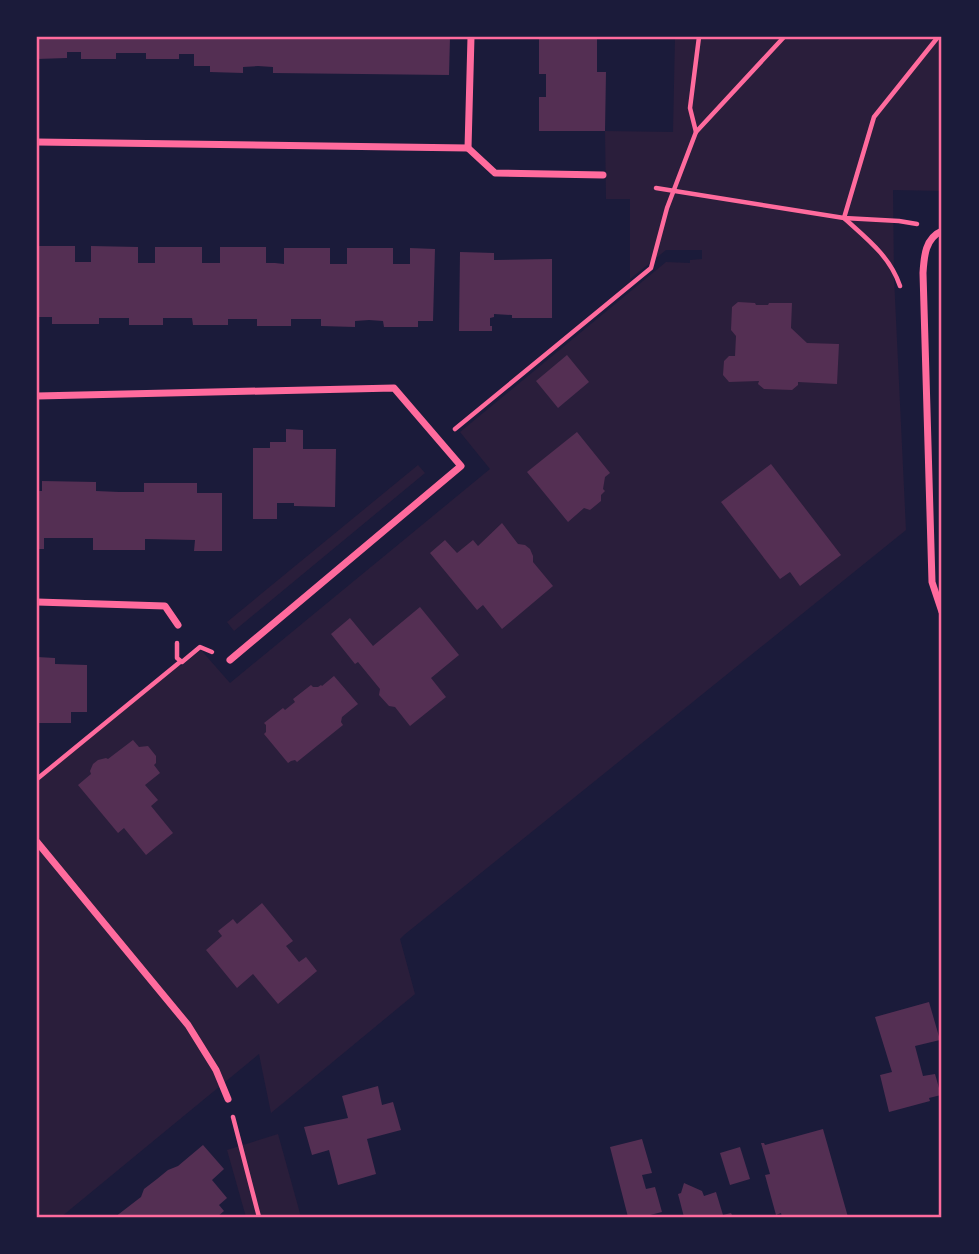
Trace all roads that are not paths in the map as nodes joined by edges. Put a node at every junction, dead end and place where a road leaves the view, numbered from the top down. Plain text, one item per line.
1 (471, 37) edge
2 (37, 142) edge
3 (468, 148) junction
4 (603, 175) dead end
5 (942, 231) edge
6 (37, 396) edge
7 (37, 603) edge
8 (942, 612) edge
9 (178, 625) dead end
10 (230, 660) dead end
11 (37, 842) edge
12 (228, 1100) road end

1 - 3 street
2 - 3 street
3 - 4 street
5 - 8 street
6 - 10 street
7 - 9 street
11 - 12 street

